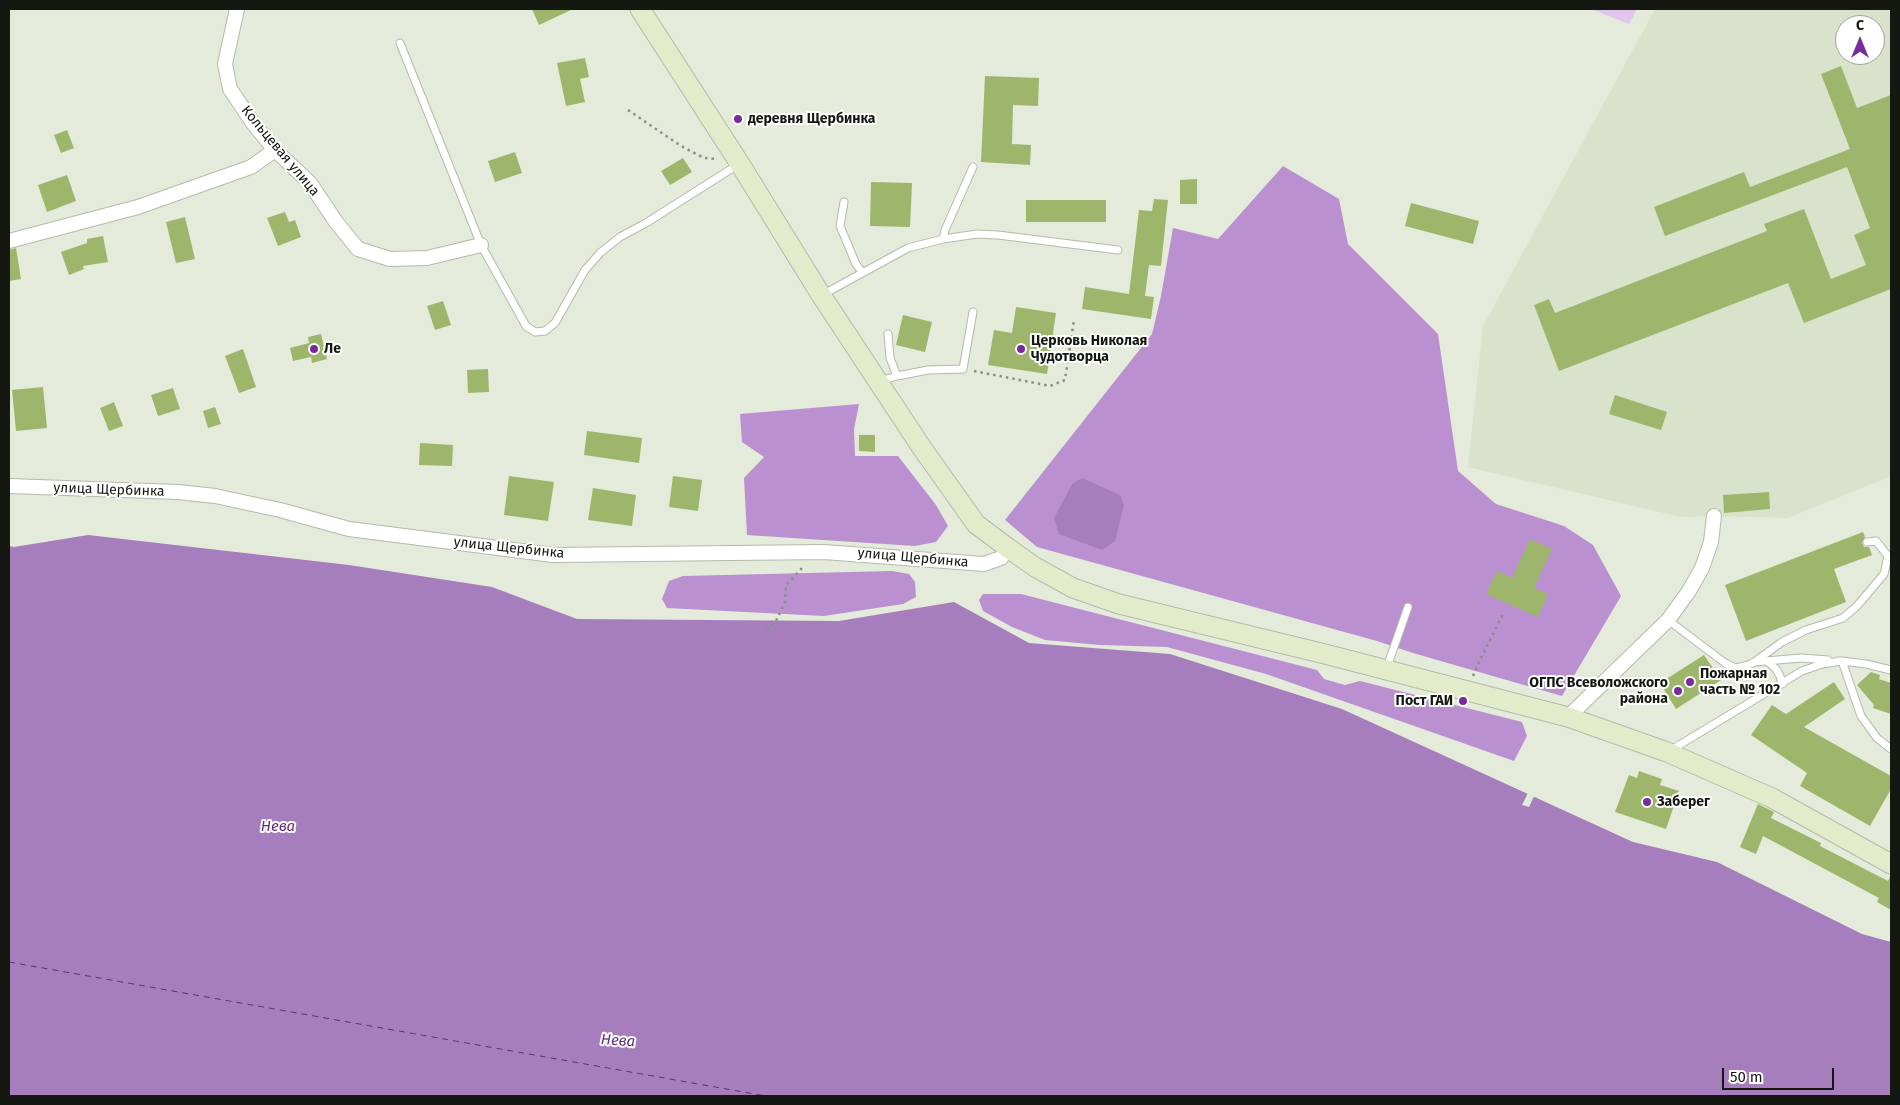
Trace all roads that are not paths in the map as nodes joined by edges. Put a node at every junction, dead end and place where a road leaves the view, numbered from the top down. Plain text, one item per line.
1 (236, 9) edge
2 (640, 9) edge
3 (400, 43) dead end
4 (275, 150) junction
5 (739, 162) junction
6 (973, 167) dead end
7 (844, 202) dead end
8 (943, 239) junction
9 (9, 241) edge
10 (481, 245) junction
11 (1118, 250) dead end
12 (862, 272) junction
13 (821, 295) junction
14 (973, 312) dead end
15 (888, 334) dead end
16 (897, 376) junction
17 (878, 382) junction
18 (9, 486) edge
19 (1714, 516) dead end
20 (1867, 542) dead end
21 (1008, 548) junction
22 (1408, 607) dead end
23 (1668, 620) junction
24 (1768, 661) junction
25 (1842, 661) junction
26 (1753, 662) junction
27 (1386, 670) junction
28 (1891, 670) edge
29 (1782, 684) junction
30 (1568, 717) junction
31 (1891, 748) edge
32 (1667, 752) junction
33 (1891, 864) edge

1 - 4 street, Кольцевая улица
2 - 5 street
3 - 10 lane
4 - 9 street
4 - 10 street, Кольцевая улица
5 - 10 lane
5 - 13 street
6 - 8 lane
7 - 12 lane
8 - 11 lane
8 - 12 lane
12 - 13 lane
13 - 17 street
14 - 16 lane
15 - 16 lane
16 - 17 lane
17 - 21 street
18 - 21 street, улица Щербинка
19 - 23 street
20 - 26 lane
21 - 27 street
22 - 27 lane
23 - 26 lane
23 - 30 street
24 - 25 lane
24 - 26 lane
24 - 29 lane
25 - 28 lane
25 - 29 lane
25 - 31 lane
27 - 30 street
29 - 32 lane
30 - 32 street
32 - 33 street

